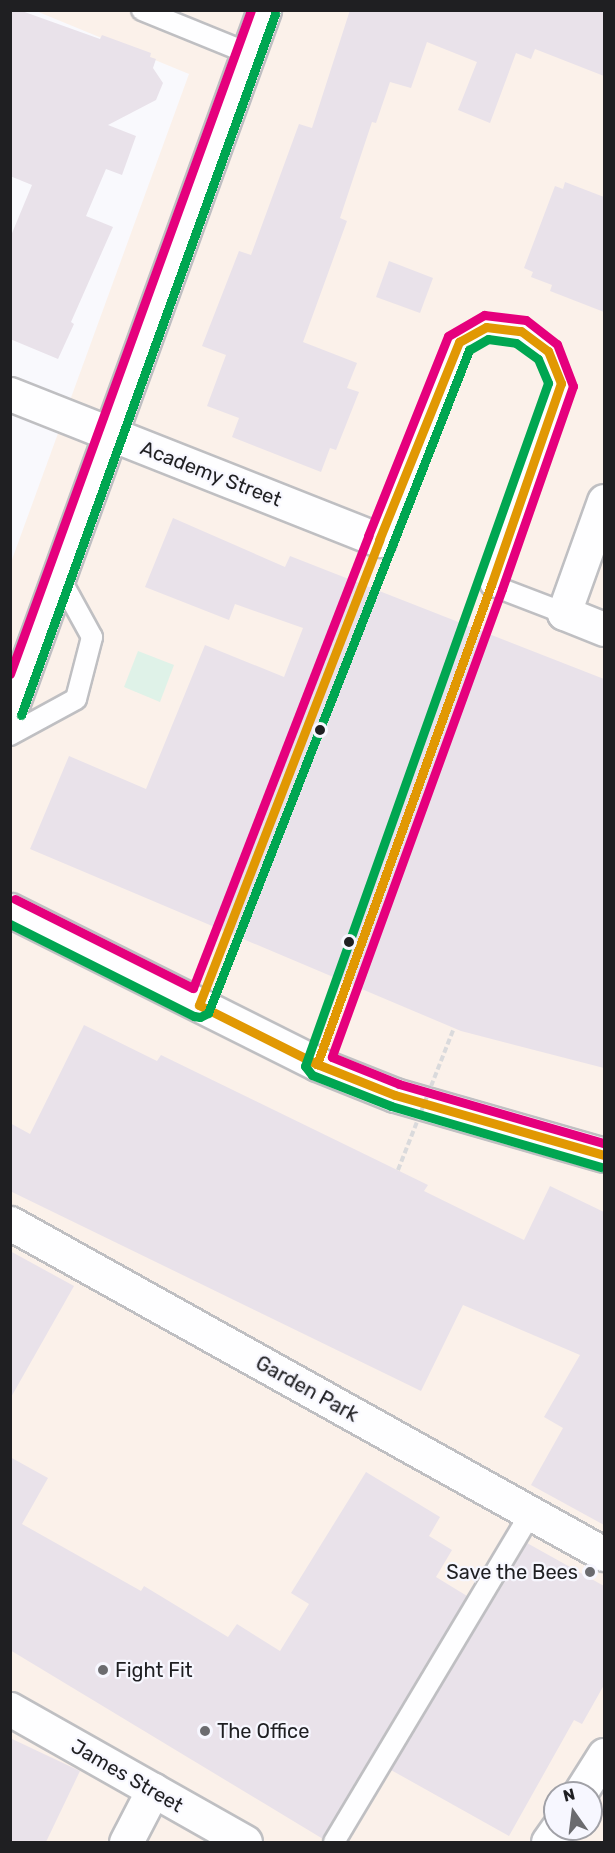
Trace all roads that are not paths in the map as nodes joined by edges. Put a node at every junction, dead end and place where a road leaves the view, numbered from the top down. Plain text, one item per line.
1 (142, 10) edge
2 (264, 10) edge
3 (248, 53) junction
4 (10, 394) edge
5 (110, 434) junction
6 (604, 501) edge
7 (379, 540) joint
8 (58, 577) junction
9 (564, 613) junction
10 (604, 629) edge
11 (17, 674) edge
12 (10, 711) edge
13 (10, 735) edge
14 (10, 910) edge
15 (604, 1155) edge
16 (10, 1223) edge
17 (530, 1515) junction
18 (604, 1554) edge
19 (10, 1709) edge
20 (604, 1755) edge
21 (588, 1781) edge
22 (153, 1790) junction
23 (126, 1842) edge
24 (244, 1842) edge
25 (334, 1842) edge

1 - 3 lane
2 - 3 street
3 - 5 street
4 - 5 street, Academy Street
5 - 7 street, Academy Street
5 - 8 street
6 - 9 street
7 - 9 lane
8 - 11 street
8 - 13 lane
9 - 10 street
11 - 12 street
14 - 15 street
16 - 17 street, Garden Park
17 - 18 street, Garden Park
17 - 25 lane
19 - 22 street, James Street
20 - 21 street
22 - 23 street
22 - 24 street, James Street

